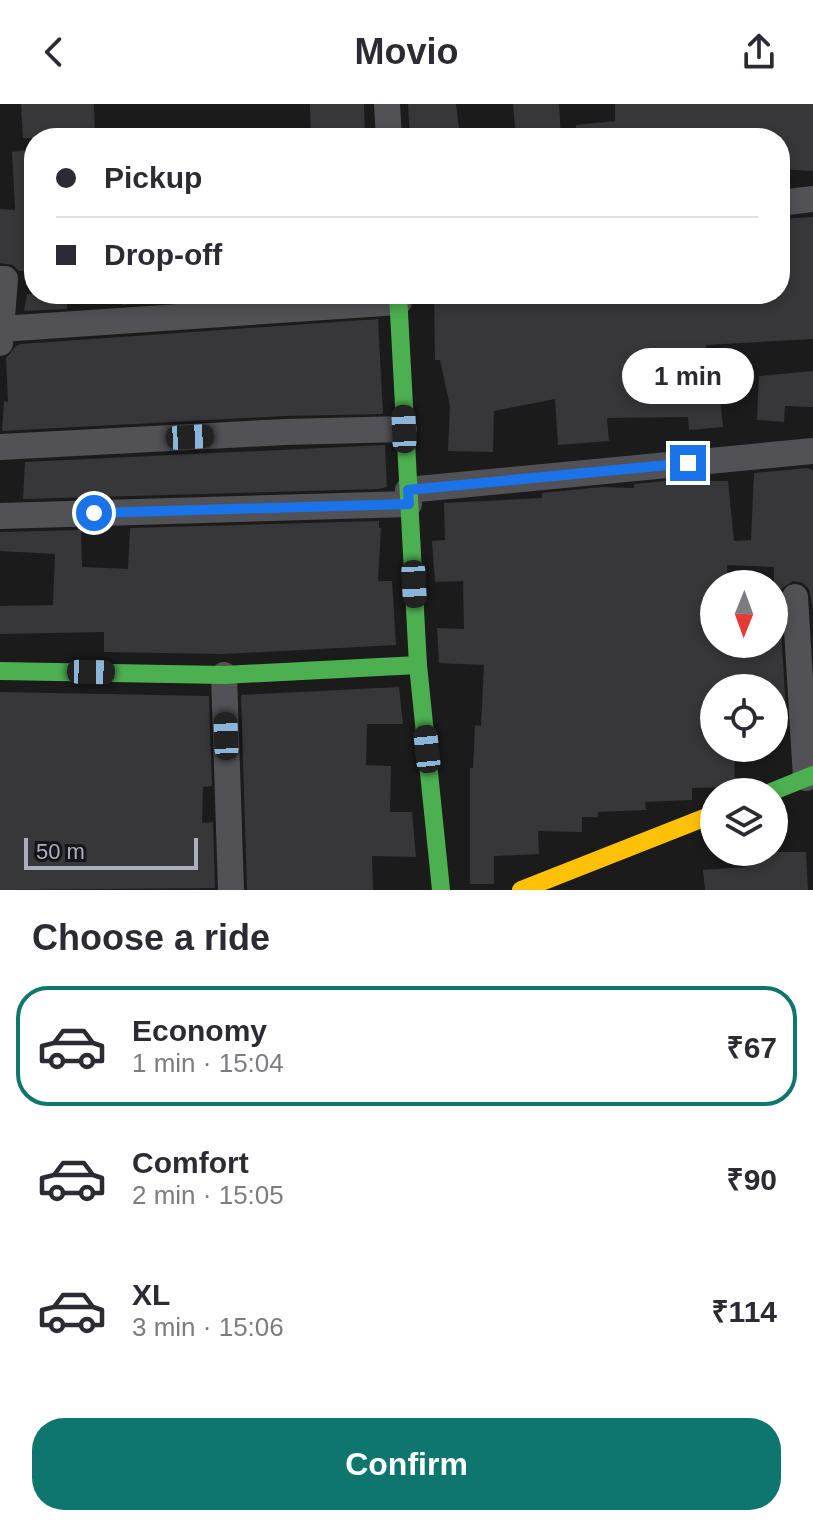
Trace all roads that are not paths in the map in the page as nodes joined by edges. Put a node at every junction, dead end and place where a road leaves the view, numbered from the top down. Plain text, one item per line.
1 (387, 104) edge
2 (388, 128) edge
3 (813, 199) edge
4 (790, 202) edge
5 (0, 279) edge
6 (321, 304) edge
7 (398, 304) edge
8 (1, 329) edge
9 (0, 347) edge
10 (404, 429) junction
11 (0, 447) edge
12 (813, 451) edge
13 (409, 497) junction
14 (0, 516) edge
15 (795, 597) dead end
16 (418, 665) junction
17 (0, 671) edge
18 (224, 675) junction
19 (811, 783) edge
20 (788, 788) edge
21 (788, 800) edge
22 (700, 820) edge
23 (231, 890) edge
24 (441, 890) edge
25 (521, 890) edge

1 - 2 street
3 - 4 street
5 - 8 street
6 - 8 street
7 - 10 street
8 - 9 street
10 - 11 street
10 - 13 street
12 - 13 street
13 - 14 street
13 - 16 street
15 - 19 street
16 - 18 street
16 - 24 street
17 - 18 street
18 - 23 street
19 - 20 street
19 - 21 street
22 - 25 street

